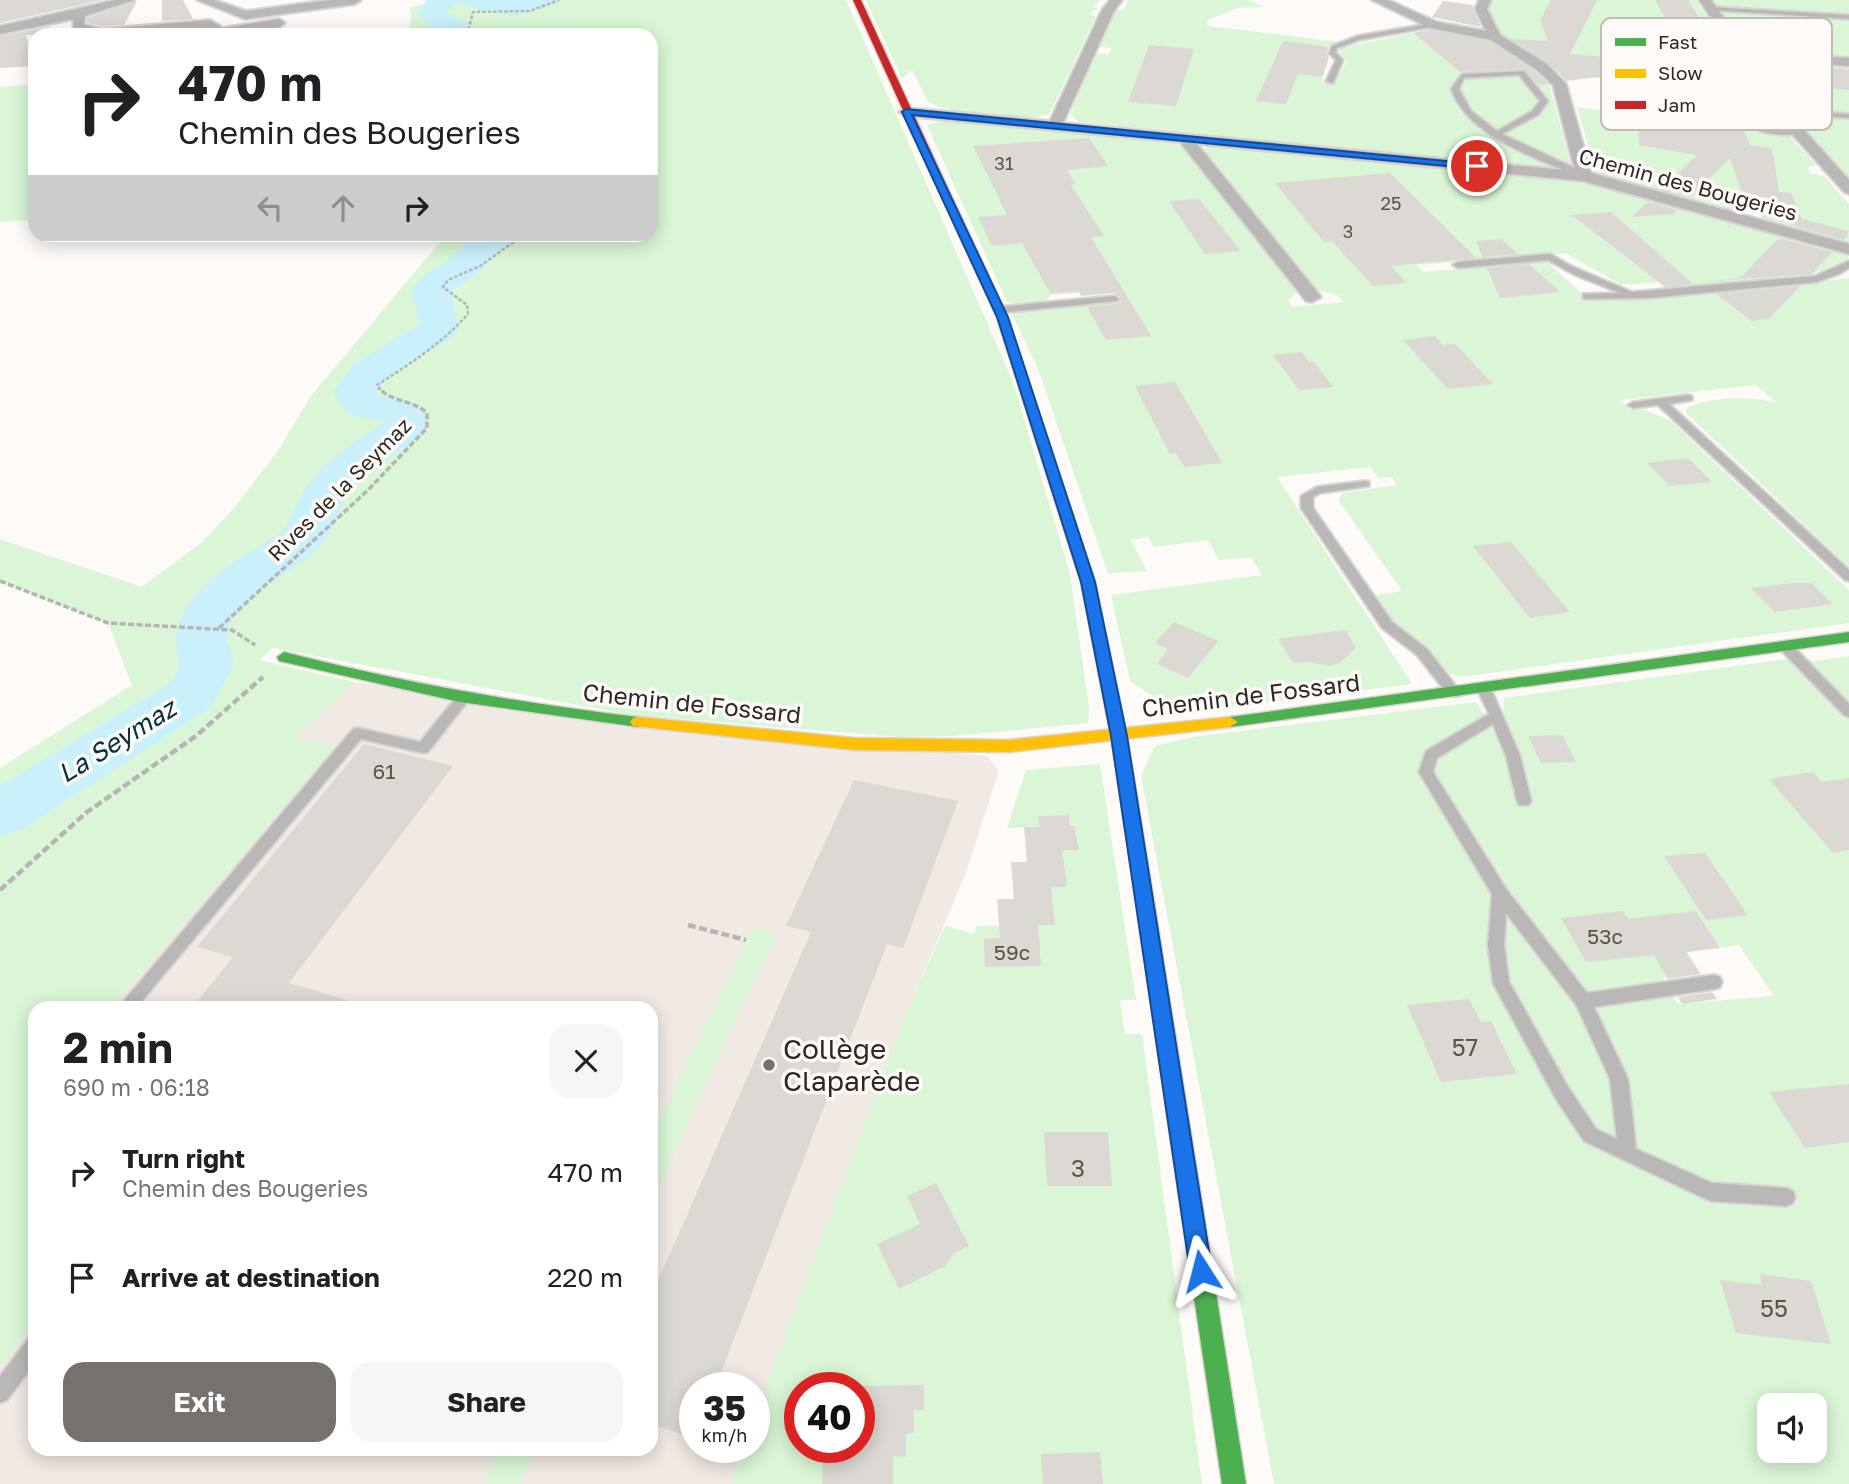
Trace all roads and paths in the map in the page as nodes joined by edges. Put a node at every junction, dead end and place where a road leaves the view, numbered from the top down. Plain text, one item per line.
1 (128, 0) edge
2 (203, 0) edge
3 (355, 0) edge
4 (559, 0) edge
5 (858, 0) edge
6 (1116, 0) edge
7 (1378, 0) edge
8 (1485, 0) edge
9 (1708, 4) edge
10 (79, 15) junction
11 (1849, 17) edge
12 (279, 23) dead end
13 (1434, 25) junction
14 (82, 28) edge
15 (163, 28) edge
16 (216, 28) edge
17 (247, 28) edge
18 (469, 28) edge
19 (0, 30) edge
20 (1495, 37) junction
21 (1330, 81) dead end
22 (906, 112) junction
23 (1054, 127) junction
24 (1769, 130) edge
25 (1798, 132) joint
26 (1496, 134) junction
27 (1185, 139) junction
28 (1584, 176) junction
29 (1849, 189) edge
30 (513, 242) edge
31 (1849, 249) edge
32 (1849, 264) edge
33 (1458, 265) dead end
34 (1586, 296) dead end
35 (1632, 296) junction
36 (1312, 297) dead end
37 (1114, 299) dead end
38 (999, 310) junction
39 (1688, 398) dead end
40 (1661, 402) junction
41 (1633, 405) dead end
42 (1365, 484) dead end
43 (1849, 577) edge
44 (0, 582) edge
45 (218, 629) junction
46 (1849, 637) edge
47 (1786, 646) junction
48 (285, 657) junction
49 (1485, 689) junction
50 (1454, 693) junction
51 (463, 698) junction
52 (1849, 712) edge
53 (1496, 716) junction
54 (1119, 736) junction
55 (1524, 801) dead end
56 (0, 890) edge
57 (1500, 893) junction
58 (688, 925) dead end
59 (746, 940) dead end
60 (1714, 982) dead end
61 (1583, 1000) junction
62 (132, 1001) edge
63 (1628, 1154) junction
64 (1786, 1197) dead end
65 (28, 1355) edge
66 (0, 1393) edge
67 (1234, 1484) edge

1 - 10 street
2 - 3 street
4 - 18 path
5 - 22 street
6 - 23 street
7 - 13 street
8 - 20 street
9 - 11 lane
10 - 14 street
10 - 19 street
12 - 17 street
13 - 20 street
13 - 21 lane
15 - 16 street
20 - 28 street
22 - 23 street, Chemin des Bougeries
22 - 38 street
23 - 27 street, Chemin des Bougeries
24 - 25 lane
25 - 29 street
26 - 26 lane
26 - 28 lane
27 - 28 street, Chemin des Bougeries
27 - 36 street
28 - 31 street, Chemin des Bougeries
30 - 45 path, Rives de la Seymaz
32 - 35 lane
33 - 35 lane
34 - 35 lane
37 - 38 lane
38 - 54 street
39 - 40 lane
40 - 41 lane
40 - 43 lane
42 - 50 lane
44 - 45 path
45 - 48 path
46 - 47 street, Chemin de Fossard
47 - 49 street, Chemin de Fossard
47 - 52 lane
48 - 51 street, Chemin de Fossard
48 - 56 path
49 - 50 street, Chemin de Fossard
49 - 53 lane
50 - 54 street, Chemin de Fossard
51 - 54 street, Chemin de Fossard
51 - 62 lane
53 - 55 lane
53 - 57 lane
54 - 67 street
57 - 61 lane
57 - 63 lane
58 - 59 path
60 - 61 lane
61 - 63 lane
63 - 64 lane
65 - 66 lane

